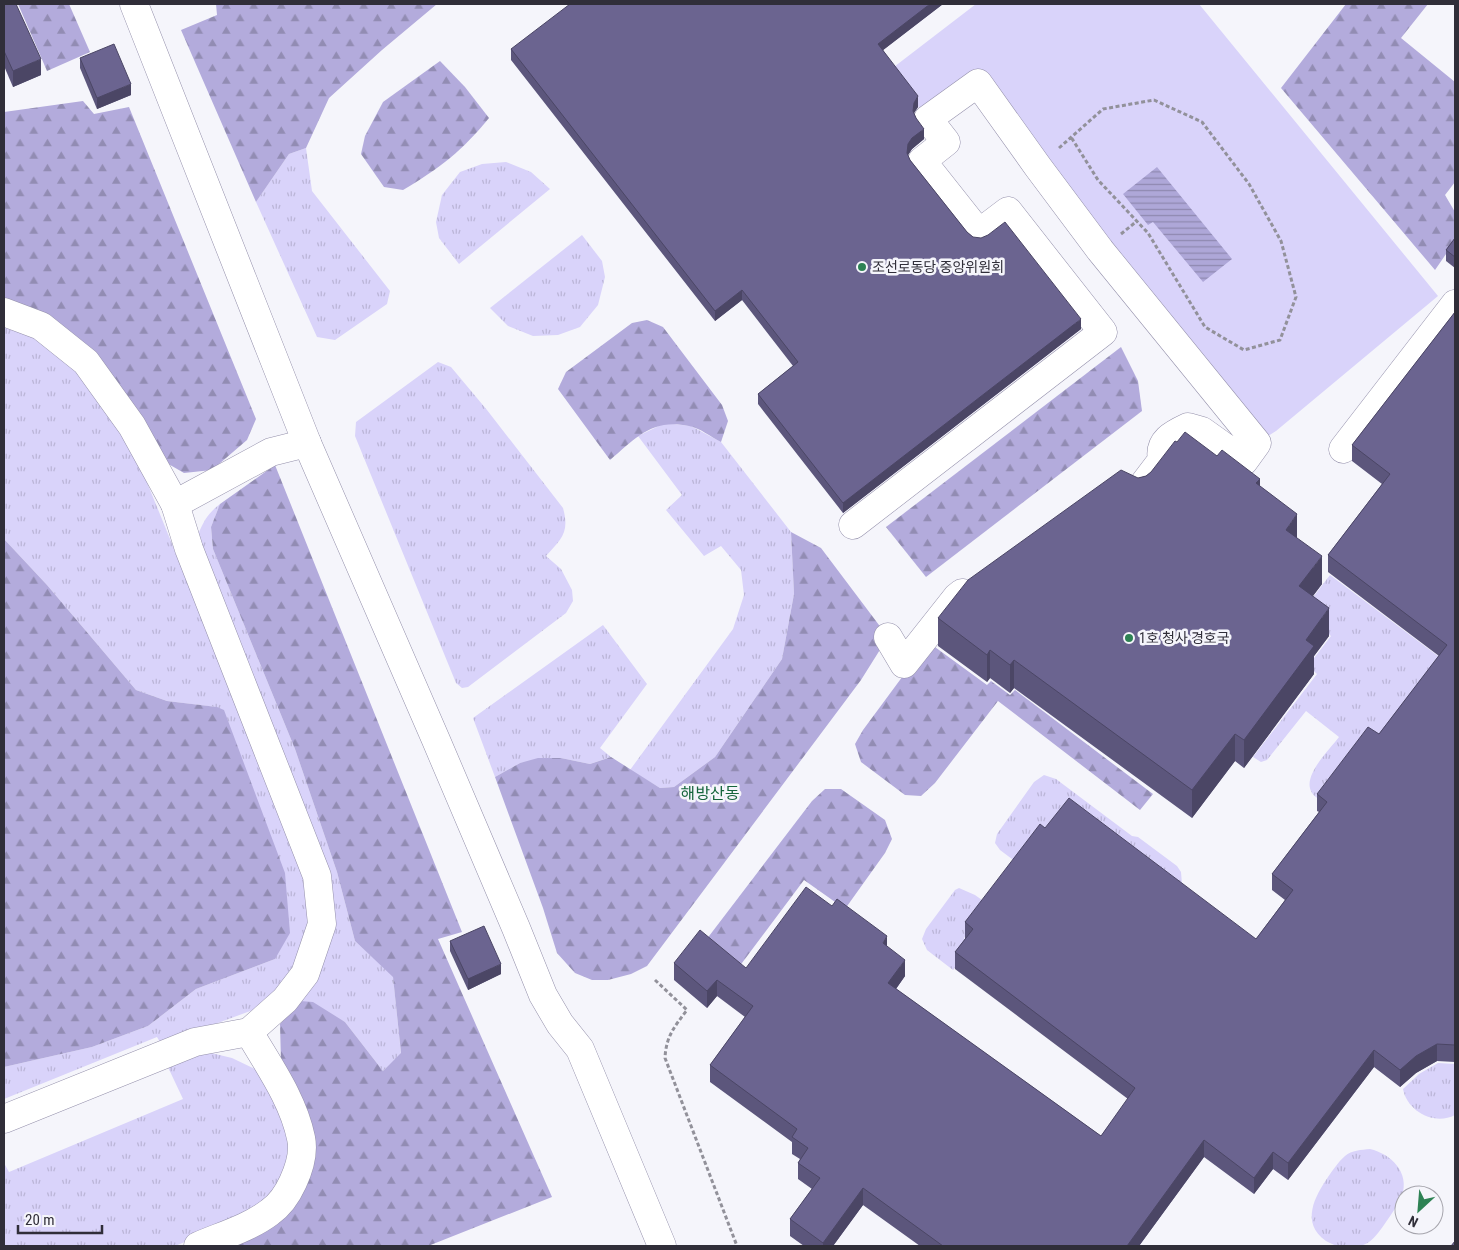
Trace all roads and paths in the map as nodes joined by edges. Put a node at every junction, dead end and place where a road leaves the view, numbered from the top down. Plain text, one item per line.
1 (134, 4) edge
2 (1071, 137) junction
3 (1038, 167) junction
4 (1455, 304) edge
5 (4, 312) edge
6 (307, 443) junction
7 (1343, 449) dead end
8 (1116, 482) edge
9 (175, 504) junction
10 (853, 525) dead end
11 (981, 579) edge
12 (888, 637) dead end
13 (655, 980) dead end
14 (249, 1032) junction
15 (4, 1119) edge
16 (198, 1246) edge
17 (662, 1246) edge
18 (737, 1246) edge

1 - 6 street
2 - 2 path
2 - 3 path
3 - 8 street
3 - 10 street
4 - 7 street
5 - 9 street
6 - 9 street
6 - 17 street
9 - 14 street
11 - 12 street
13 - 18 path
14 - 15 street
14 - 16 street

